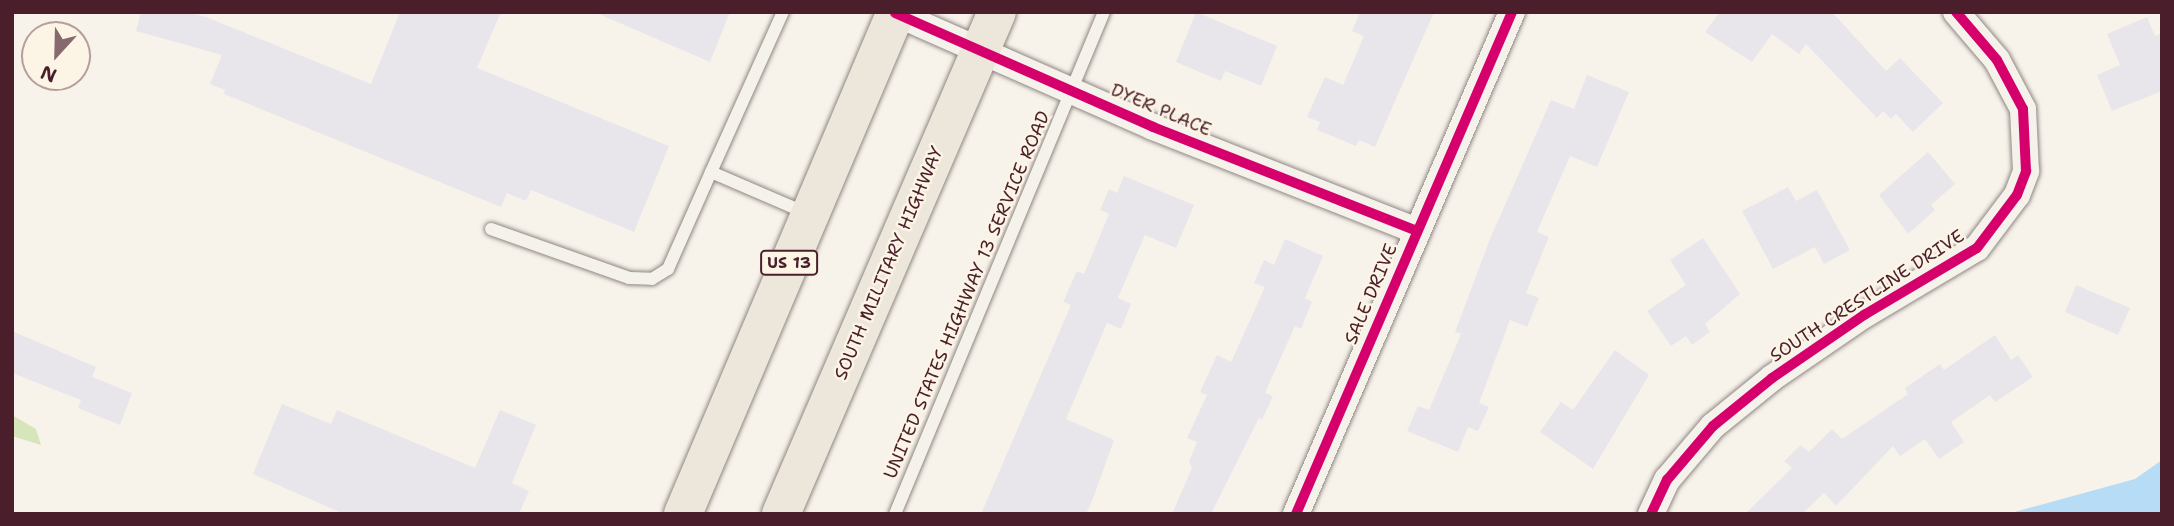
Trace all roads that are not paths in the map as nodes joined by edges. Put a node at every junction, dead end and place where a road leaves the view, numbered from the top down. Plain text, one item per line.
1 (783, 12) edge
2 (895, 12) edge
3 (996, 12) edge
4 (1104, 12) edge
5 (1512, 12) edge
6 (1956, 12) edge
7 (981, 50) junction
8 (1071, 91) junction
9 (711, 172) junction
10 (810, 215) junction
11 (491, 229) dead end
12 (1417, 231) junction
13 (682, 514) edge
14 (781, 514) edge
15 (895, 514) edge
16 (1296, 514) edge
17 (1651, 514) edge

1 - 9 lane
2 - 7 street, DYER PLACE
2 - 10 main road, US 13
3 - 7 main road, SOUTH MILITARY HIGHWAY
4 - 8 lane, UNITED STATES HIGHWAY 13 SERVICE ROAD
5 - 12 street, SALE DRIVE
6 - 17 street, SOUTH CRESTLINE DRIVE
7 - 8 street, DYER PLACE
7 - 14 main road, SOUTH MILITARY HIGHWAY
8 - 12 street, DYER PLACE
8 - 15 lane, UNITED STATES HIGHWAY 13 SERVICE ROAD
9 - 10 lane
9 - 11 lane
10 - 13 main road, US 13
12 - 16 street, SALE DRIVE

